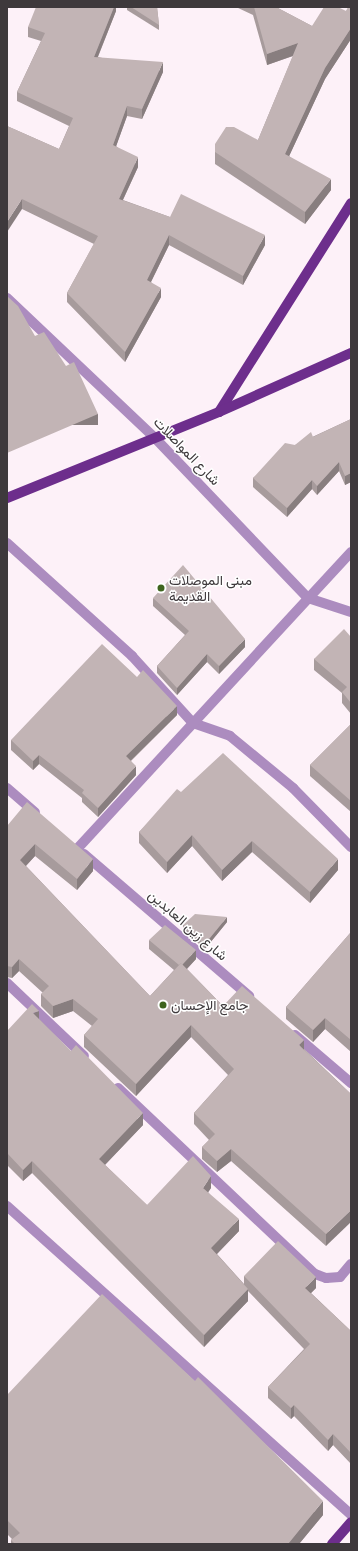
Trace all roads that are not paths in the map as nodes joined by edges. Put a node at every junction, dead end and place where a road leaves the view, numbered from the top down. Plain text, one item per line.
1 (351, 203) edge
2 (7, 298) edge
3 (351, 354) edge
4 (219, 412) junction
5 (154, 437) junction
6 (7, 498) edge
7 (7, 543) edge
8 (351, 552) edge
9 (308, 598) junction
10 (351, 612) edge
11 (193, 723) junction
12 (7, 788) edge
13 (42, 818) edge
14 (66, 838) edge
15 (78, 848) junction
16 (351, 848) edge
17 (7, 984) edge
18 (256, 1002) edge
19 (286, 1027) edge
20 (94, 1066) edge
21 (112, 1082) edge
22 (351, 1083) edge
23 (7, 1206) edge
24 (351, 1264) edge
25 (351, 1515) edge
26 (351, 1522) edge
27 (332, 1544) edge

1 - 4 main road
2 - 5 street, شارع المواصلات
3 - 4 main road
4 - 5 main road
5 - 6 main road
5 - 9 street, شارع المواصلات
7 - 11 street
8 - 9 street
9 - 10 street, شارع المواصلات
9 - 11 street
11 - 15 street
11 - 16 street
12 - 13 street
14 - 15 street, شارع زين العابدين
15 - 18 street, شارع زين العابدين
17 - 20 street
19 - 22 street
21 - 24 street
23 - 25 street
26 - 27 main road

